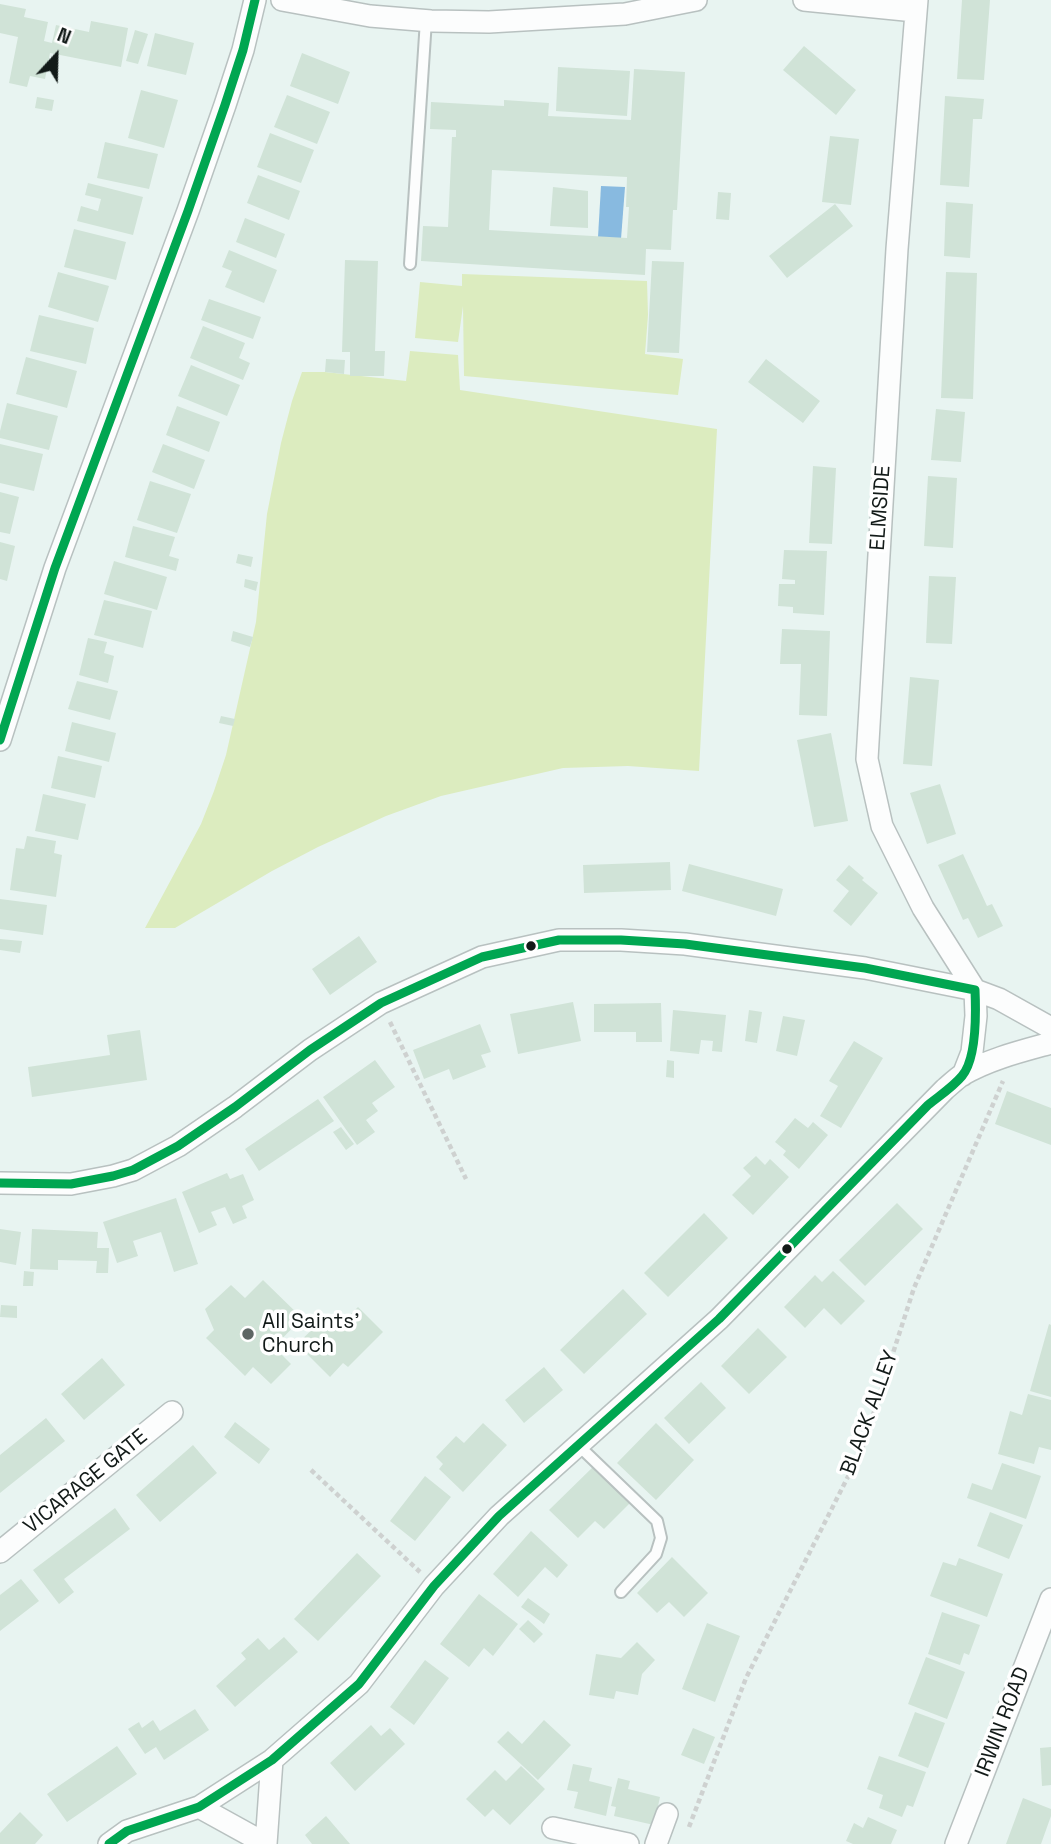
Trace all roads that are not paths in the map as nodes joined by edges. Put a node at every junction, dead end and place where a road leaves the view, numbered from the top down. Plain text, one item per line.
1 (255, 0) edge
2 (282, 0) edge
3 (696, 0) edge
4 (804, 0) edge
5 (916, 5) edge
6 (426, 20) junction
7 (410, 264) dead end
8 (0, 740) edge
9 (975, 990) junction
10 (1051, 1028) edge
11 (1051, 1043) edge
12 (963, 1075) junction
13 (0, 1183) edge
14 (172, 1412) dead end
15 (578, 1445) junction
16 (0, 1552) edge
17 (621, 1592) dead end
18 (1051, 1599) edge
19 (272, 1760) junction
20 (199, 1807) junction
21 (667, 1814) dead end
22 (553, 1828) dead end
23 (109, 1844) edge
24 (628, 1844) edge
25 (656, 1844) edge
26 (956, 1844) edge

1 - 8 street
2 - 6 street
3 - 6 street
4 - 5 street
5 - 9 street, ELMSIDE
6 - 7 lane
9 - 10 street
9 - 12 street
9 - 13 street
11 - 12 street
12 - 15 street
14 - 16 street, VICARAGE GATE
15 - 17 lane
15 - 19 street
18 - 26 street, IRWIN ROAD
19 - 20 street
19 - 20 street
20 - 23 street
21 - 25 street
22 - 24 street

